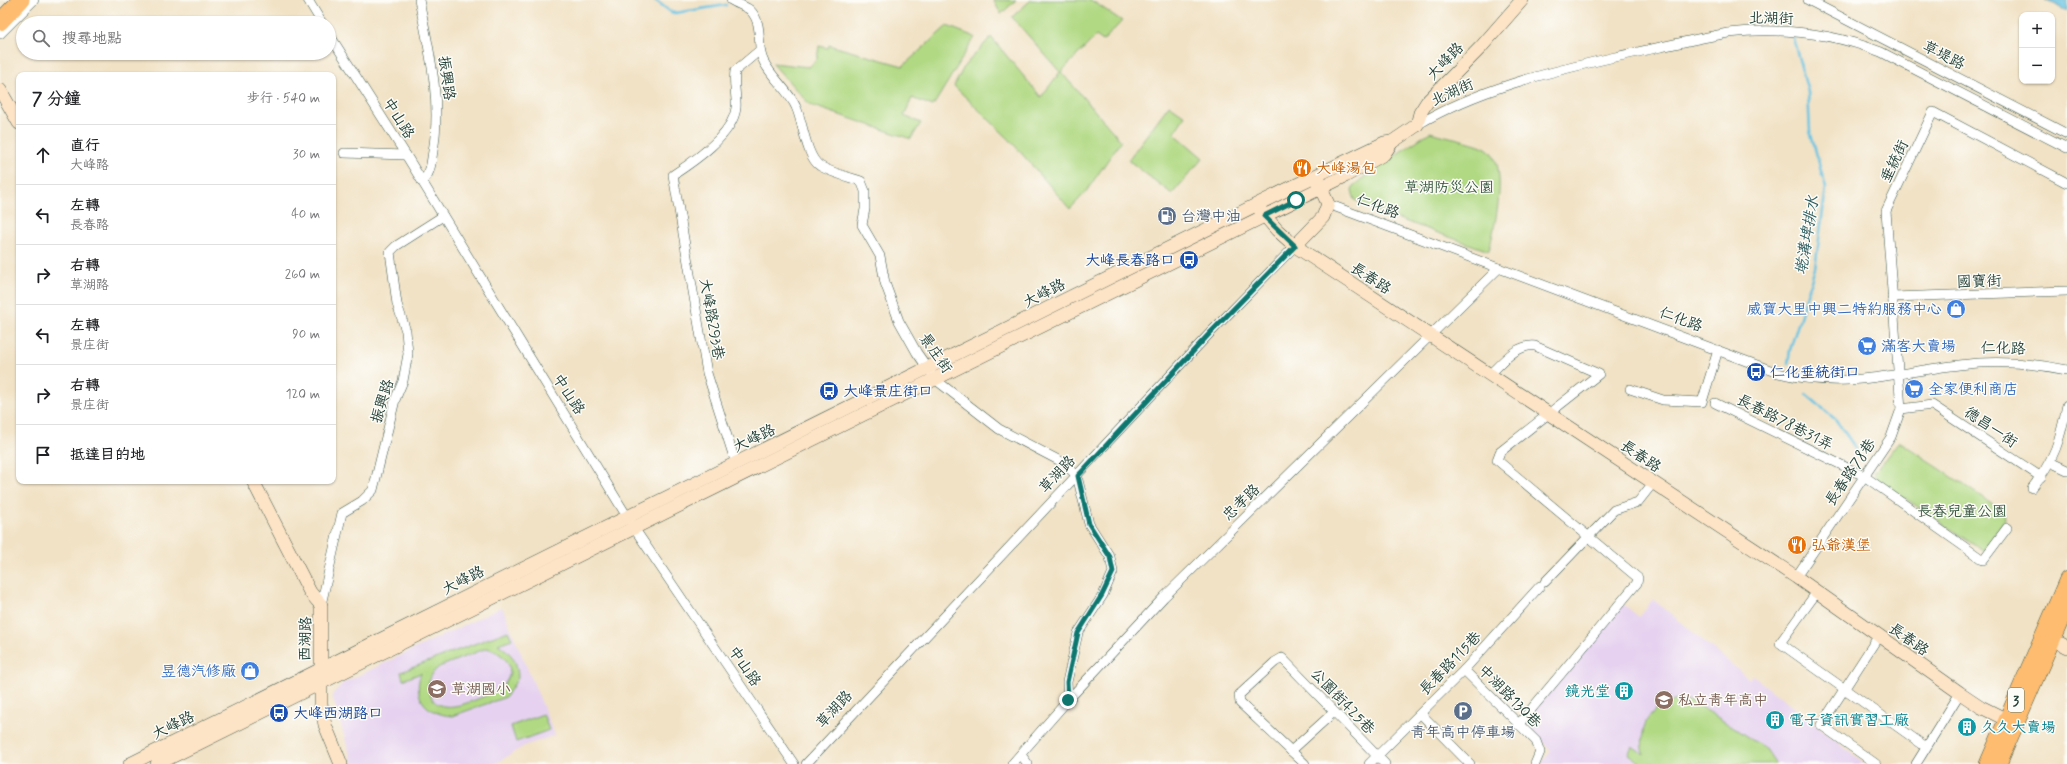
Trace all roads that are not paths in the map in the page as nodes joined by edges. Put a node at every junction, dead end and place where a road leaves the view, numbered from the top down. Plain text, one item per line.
1 (7, 0) edge
2 (10, 0) edge
3 (21, 0) edge
4 (34, 0) edge
5 (308, 0) edge
6 (419, 0) edge
7 (731, 0) edge
8 (1522, 0) edge
9 (1808, 0) edge
10 (0, 7) edge
11 (0, 11) edge
12 (18, 16) edge
13 (318, 16) edge
14 (16, 18) edge
15 (0, 22) edge
16 (0, 34) edge
17 (336, 45) edge
18 (760, 50) junction
19 (0, 90) edge
20 (16, 118) edge
21 (1416, 125) junction
22 (2067, 134) edge
23 (1392, 142) junction
24 (2067, 148) edge
25 (344, 153) dead end
26 (406, 154) junction
27 (1316, 176) junction
28 (422, 182) junction
29 (2067, 183) edge
30 (1322, 189) junction
31 (1256, 204) junction
32 (1328, 204) junction
33 (443, 216) junction
34 (1264, 216) junction
35 (1295, 246) junction
36 (1499, 268) junction
37 (2067, 292) edge
38 (1892, 297) junction
39 (1431, 336) junction
40 (1718, 350) junction
41 (929, 368) junction
42 (2067, 370) edge
43 (1898, 374) junction
44 (1489, 375) junction
45 (936, 380) junction
46 (1630, 388) dead end
47 (1710, 402) junction
48 (2067, 405) edge
49 (1901, 409) junction
50 (1550, 414) junction
51 (2050, 462) junction
52 (736, 464) junction
53 (2067, 470) edge
54 (1078, 476) junction
55 (1864, 476) junction
56 (2040, 477) junction
57 (1653, 483) junction
58 (255, 484) edge
59 (2032, 488) dead end
60 (627, 516) junction
61 (634, 528) junction
62 (2007, 528) dead end
63 (1589, 537) junction
64 (1796, 577) junction
65 (2067, 579) edge
66 (1817, 592) junction
67 (321, 605) junction
68 (2067, 607) edge
69 (1878, 637) junction
70 (2049, 637) junction
71 (2067, 647) edge
72 (1464, 670) junction
73 (321, 676) junction
74 (1846, 690) junction
75 (1960, 693) junction
76 (1068, 700) junction
77 (1334, 712) junction
78 (1421, 714) junction
79 (2012, 723) junction
80 (1518, 725) junction
81 (1926, 747) junction
82 (1291, 751) junction
83 (1020, 755) junction
84 (1377, 756) junction
85 (130, 764) edge
86 (157, 764) edge
87 (341, 764) edge
88 (794, 764) edge
89 (806, 764) edge
90 (1012, 764) edge
91 (1028, 764) edge
92 (1305, 764) edge
93 (1369, 764) edge
94 (1385, 764) edge
95 (1470, 764) edge
96 (1535, 764) edge
97 (1876, 764) edge
98 (1916, 764) edge
99 (1987, 764) edge
100 (1999, 764) edge

1 - 10 highway
2 - 11 street
3 - 15 highway
4 - 12 street
5 - 13 street
6 - 28 street, 振興路
7 - 18 street, 景庄街
8 - 21 street, 大峰路
9 - 22 street, 草堤路
14 - 16 street
17 - 26 street, 中山路
18 - 41 street, 景庄街
18 - 52 street, 大峰路293巷
19 - 20 street
21 - 23 street, 大峰路
21 - 24 street, 北湖街
23 - 27 street, 大峰路
23 - 30 street, 大峰路
25 - 26 street
26 - 28 street, 中山路
27 - 30 street
27 - 31 street, 大峰路
28 - 33 street, 中山路
29 - 38 street, 垂統街
30 - 32 street
30 - 34 street, 大峰路
31 - 34 street, 長春路
31 - 41 street, 大峰路
32 - 35 street, 草湖路
32 - 36 street, 仁化路
33 - 60 street, 中山路
33 - 67 street, 振興路
34 - 35 street, 長春路
34 - 45 street, 大峰路
35 - 39 street, 長春路
35 - 54 street, 草湖路
36 - 39 street, 忠孝路
36 - 40 street, 仁化路
37 - 38 street, 國寶街
38 - 43 street, 垂統街
39 - 44 street, 長春路
39 - 76 street, 忠孝路
40 - 43 street, 仁化路
40 - 47 street
41 - 45 street, 景庄街
41 - 52 street, 大峰路
42 - 43 street, 仁化路
43 - 49 street, 長春路78巷
44 - 50 street, 長春路
44 - 50 street
45 - 54 street, 景庄街
45 - 61 street, 大峰路
46 - 47 street
47 - 55 street, 長春路78巷31弄
48 - 51 street
49 - 55 street, 長春路78巷
49 - 56 street, 德昌一街
50 - 57 street, 長春路
50 - 63 street
51 - 53 street
51 - 56 street
52 - 60 street, 大峰路
54 - 76 street
54 - 89 street, 草湖路
55 - 62 street, 長春路78巷31弄
55 - 64 street, 長春路78巷
56 - 59 street
57 - 63 street, 長春路115巷
57 - 64 street, 長春路
58 - 67 street, 西湖路
60 - 61 street, 中山路
60 - 73 street, 大峰路
61 - 73 street, 大峰路
61 - 88 street, 中山路
63 - 72 street, 長春路115巷
63 - 80 street
64 - 66 street, 長春路
65 - 70 main road, 3
66 - 69 street, 長春路
66 - 74 street
67 - 73 street, 西湖路
68 - 70 main road, 3
69 - 74 street
69 - 75 street, 長春路
70 - 71 street
70 - 79 main road, 3
72 - 78 street, 長春路115巷
72 - 80 street, 中湖路130巷
73 - 85 street, 大峰路
73 - 86 street, 大峰路
73 - 87 street, 西湖路
74 - 81 street
74 - 97 street
75 - 79 street, 長春路
75 - 81 street
76 - 83 street, 忠孝路
77 - 82 street
77 - 82 street, 公園街425巷
77 - 84 street, 公園街425巷
78 - 84 street, 長春路115巷
78 - 95 street
79 - 99 main road, 3
79 - 100 main road, 3
80 - 96 street, 中湖路130巷
81 - 98 street
82 - 92 street
83 - 90 street, 忠孝路
83 - 91 street
84 - 93 street, 長春路115巷
84 - 94 street, 公園街425巷

